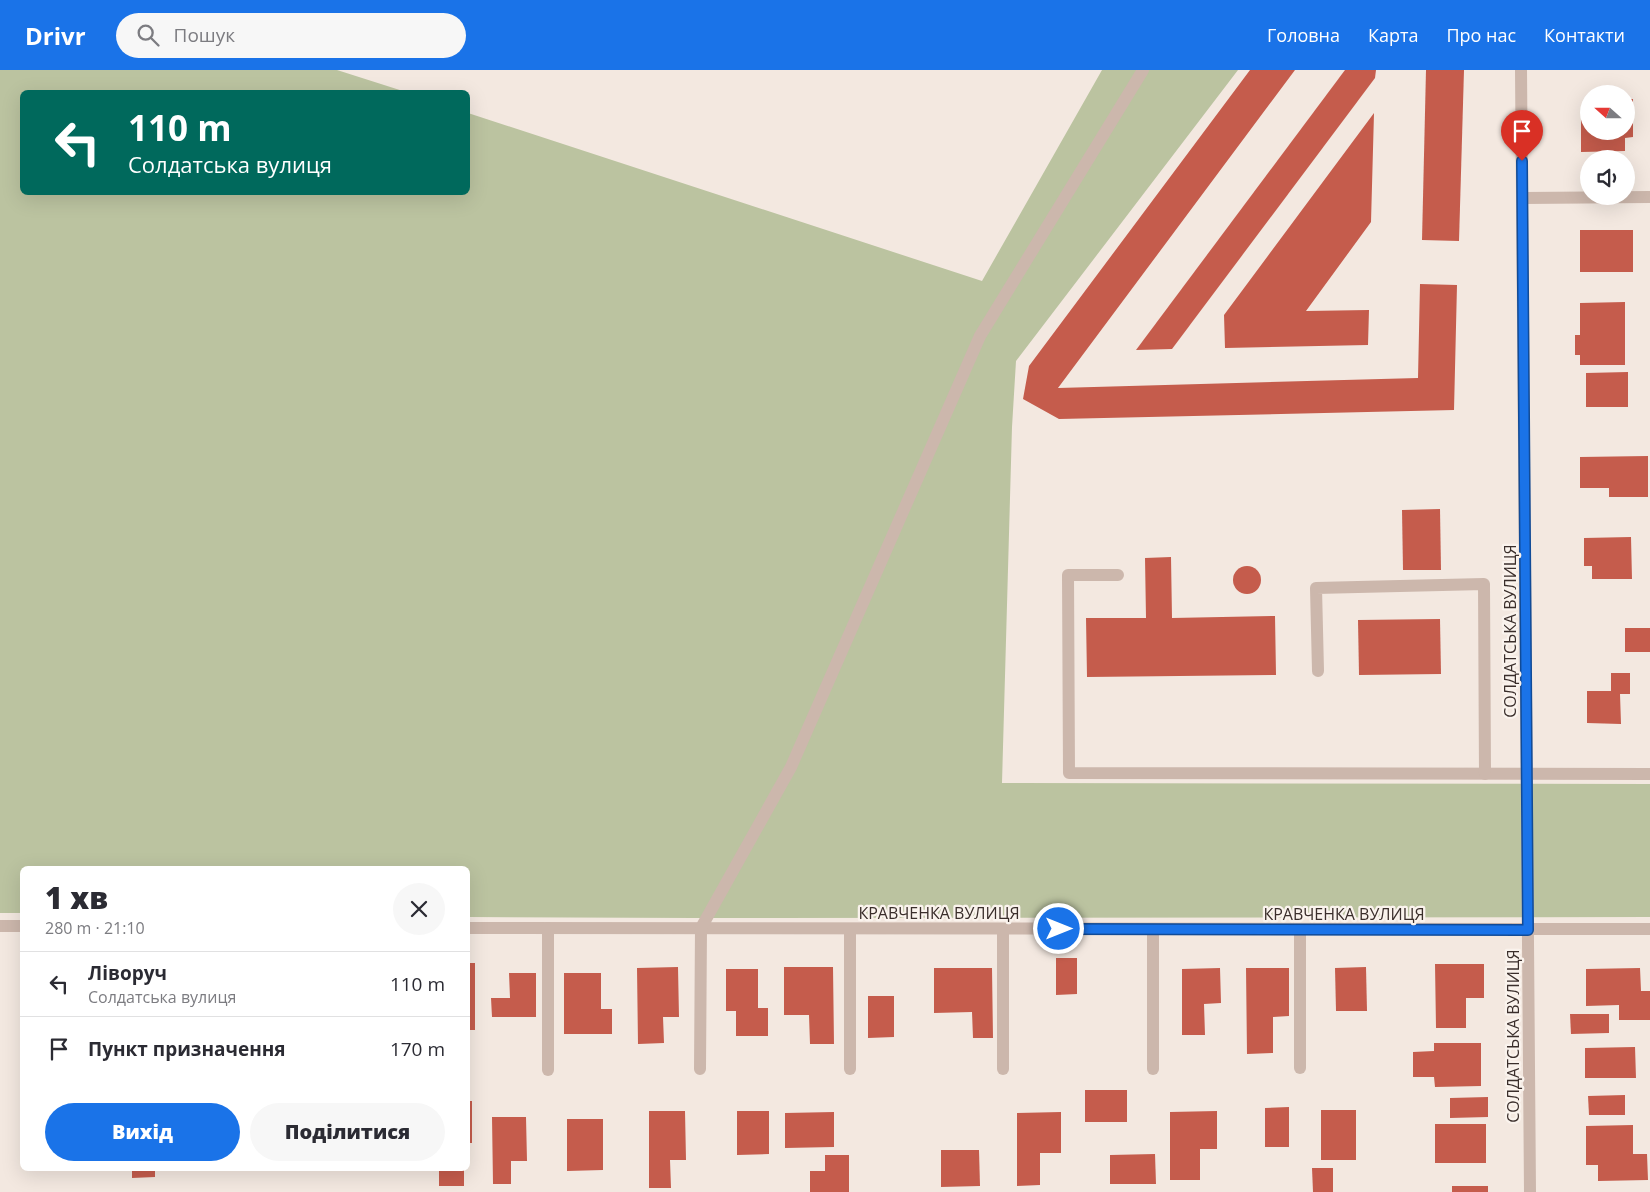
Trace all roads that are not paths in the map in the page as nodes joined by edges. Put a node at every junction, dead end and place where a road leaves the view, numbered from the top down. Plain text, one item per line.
1 (1143, 70) edge
2 (1522, 70) edge
3 (1650, 197) edge
4 (1522, 198) junction
5 (1118, 575) dead end
6 (1318, 672) dead end
7 (1485, 774) junction
8 (1527, 774) junction
9 (1650, 774) edge
10 (0, 926) edge
11 (20, 926) edge
12 (470, 928) edge
13 (548, 928) junction
14 (701, 928) junction
15 (850, 929) junction
16 (1003, 929) junction
17 (1153, 929) junction
18 (1650, 929) edge
19 (1300, 930) junction
20 (1528, 930) junction
21 (1300, 1068) dead end
22 (850, 1069) dead end
23 (1003, 1069) dead end
24 (1153, 1069) dead end
25 (548, 1070) dead end
26 (700, 1070) dead end
27 (1530, 1192) edge

1 - 14 street
2 - 4 street, СОЛДАТСЬКА ВУЛИЦЯ
3 - 4 street
4 - 8 street, СОЛДАТСЬКА ВУЛИЦЯ
5 - 7 street
6 - 7 street
7 - 8 street
8 - 9 street
8 - 20 street, СОЛДАТСЬКА ВУЛИЦЯ
10 - 11 street
12 - 13 street, КРАВЧЕНКА ВУЛИЦЯ
13 - 14 street, КРАВЧЕНКА ВУЛИЦЯ
13 - 25 street
14 - 15 street, КРАВЧЕНКА ВУЛИЦЯ
14 - 26 street
15 - 16 street, КРАВЧЕНКА ВУЛИЦЯ
15 - 22 street
16 - 17 street, КРАВЧЕНКА ВУЛИЦЯ
16 - 23 street
17 - 19 street, КРАВЧЕНКА ВУЛИЦЯ
17 - 24 street
18 - 20 street, КРАВЧЕНКА ВУЛИЦЯ
19 - 20 street, КРАВЧЕНКА ВУЛИЦЯ
19 - 21 street
20 - 27 street, СОЛДАТСЬКА ВУЛИЦЯ

